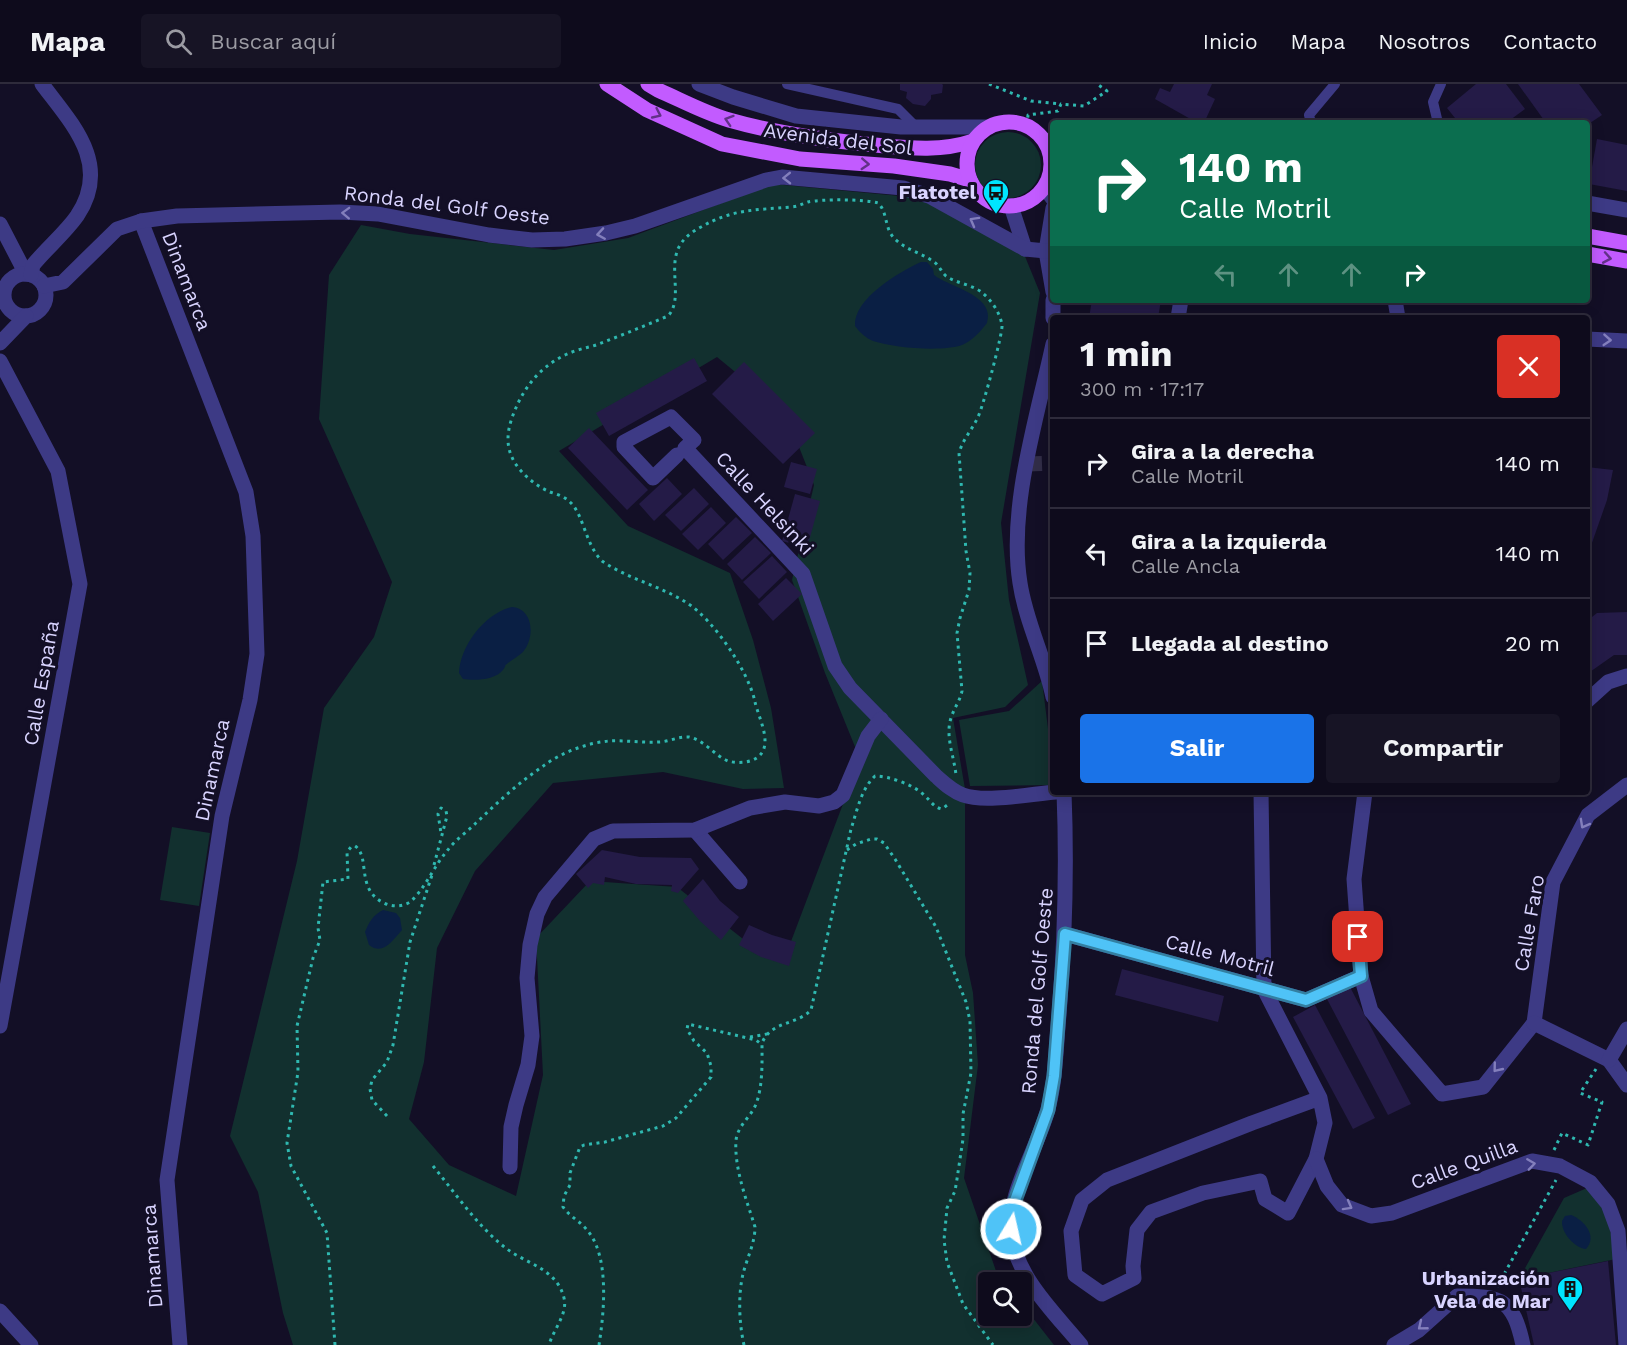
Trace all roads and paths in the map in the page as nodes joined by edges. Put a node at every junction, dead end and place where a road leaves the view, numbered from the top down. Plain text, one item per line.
1 (42, 84) edge
2 (608, 84) edge
3 (648, 84) edge
4 (699, 84) edge
5 (787, 84) edge
6 (989, 84) edge
7 (1097, 84) edge
8 (1335, 84) edge
9 (1441, 84) edge
10 (1061, 104) junction
11 (1027, 120) junction
12 (1310, 120) edge
13 (1437, 120) edge
14 (915, 126) junction
15 (989, 127) junction
16 (973, 141) junction
17 (1049, 145) edge
18 (970, 180) junction
19 (1049, 188) edge
20 (1590, 204) edge
21 (1011, 206) junction
22 (1627, 210) edge
23 (141, 220) junction
24 (0, 224) edge
25 (1050, 226) edge
26 (1590, 237) edge
27 (1627, 243) edge
28 (1025, 249) junction
29 (1046, 250) junction
30 (1590, 255) edge
31 (1627, 261) edge
32 (0, 268) edge
33 (29, 274) junction
34 (1050, 274) edge
35 (8, 283) junction
36 (44, 286) junction
37 (26, 316) junction
38 (1590, 339) edge
39 (1627, 341) edge
40 (0, 343) edge
41 (1050, 359) edge
42 (0, 361) edge
43 (677, 455) dead end
44 (1627, 676) edge
45 (1050, 682) edge
46 (1590, 698) edge
47 (881, 718) junction
48 (956, 782) dead end
49 (1627, 785) edge
50 (1050, 792) edge
51 (1064, 795) edge
52 (1261, 795) edge
53 (1365, 795) edge
54 (954, 797) dead end
55 (695, 831) junction
56 (441, 833) junction
57 (847, 850) junction
58 (434, 868) junction
59 (740, 882) dead end
60 (1065, 934) junction
61 (1361, 976) junction
62 (1264, 989) junction
63 (1534, 1023) junction
64 (0, 1026) edge
65 (1627, 1029) edge
66 (768, 1034) junction
67 (742, 1037) junction
68 (762, 1046) junction
69 (1609, 1060) junction
70 (1596, 1069) dead end
71 (1627, 1085) edge
72 (1320, 1098) junction
73 (387, 1116) dead end
74 (1551, 1157) dead end
75 (1316, 1159) junction
76 (433, 1166) dead end
77 (510, 1167) dead end
78 (1558, 1177) dead end
79 (1494, 1294) dead end
80 (0, 1311) edge
81 (31, 1345) edge
82 (180, 1345) edge
83 (335, 1345) edge
84 (549, 1345) edge
85 (599, 1345) edge
86 (744, 1345) edge
87 (993, 1345) edge
88 (1081, 1345) edge
89 (1394, 1345) edge
90 (1523, 1345) edge
91 (1626, 1345) edge

1 - 33 street
2 -> 18 main road, Avenida del Sol
16 -> 3 main road, Avenida del Sol
4 - 14 street
5 - 14 street
6 - 10 path
7 - 10 path
8 - 12 street
9 - 13 street
10 - 11 path
11 - 15 main road
11 - 17 main road
14 - 15 street
15 - 16 main road
16 - 18 main road
18 - 21 main road
19 - 21 main road
20 - 22 street
21 - 28 street
28 -> 23 street, Ronda del Golf Oeste
23 - 36 street, Ronda del Golf Oeste
23 - 82 street, Dinamarca
24 - 33 street
25 - 29 street
26 - 27 main road
28 - 29 street, Ronda del Golf Oeste
29 - 34 street
30 -> 31 main road
32 - 35 street
33 - 35 street
33 - 36 street
35 - 37 street
36 - 37 street
37 - 40 street
38 -> 39 street
41 - 45 street
42 - 64 street, Calle España
43 - 47 street, Calle Helsinki
44 - 46 street
47 - 50 street, Calle Helsinki
47 - 55 street
48 - 58 path
49 -> 63 street, Calle Faro
51 - 60 street, Ronda del Golf Oeste
52 - 62 street
53 - 61 street
54 - 57 path
55 - 59 street
55 - 77 street
56 - 56 path
56 - 58 path
57 - 66 path
57 - 87 path
58 - 73 path
58 - 83 path
60 - 62 street, Calle Motril
60 - 88 street, Ronda del Golf Oeste
61 - 62 street, Calle Motril
63 -> 61 street
62 - 72 street
63 - 69 street
65 - 69 street
66 - 67 path
66 - 68 path
67 - 68 path
67 - 85 path
68 - 86 path
69 - 71 street
70 - 74 path
72 - 75 street
72 - 75 street
75 -> 91 street, Calle Quilla
76 - 84 path
78 - 79 path
80 - 81 street
90 -> 89 street

